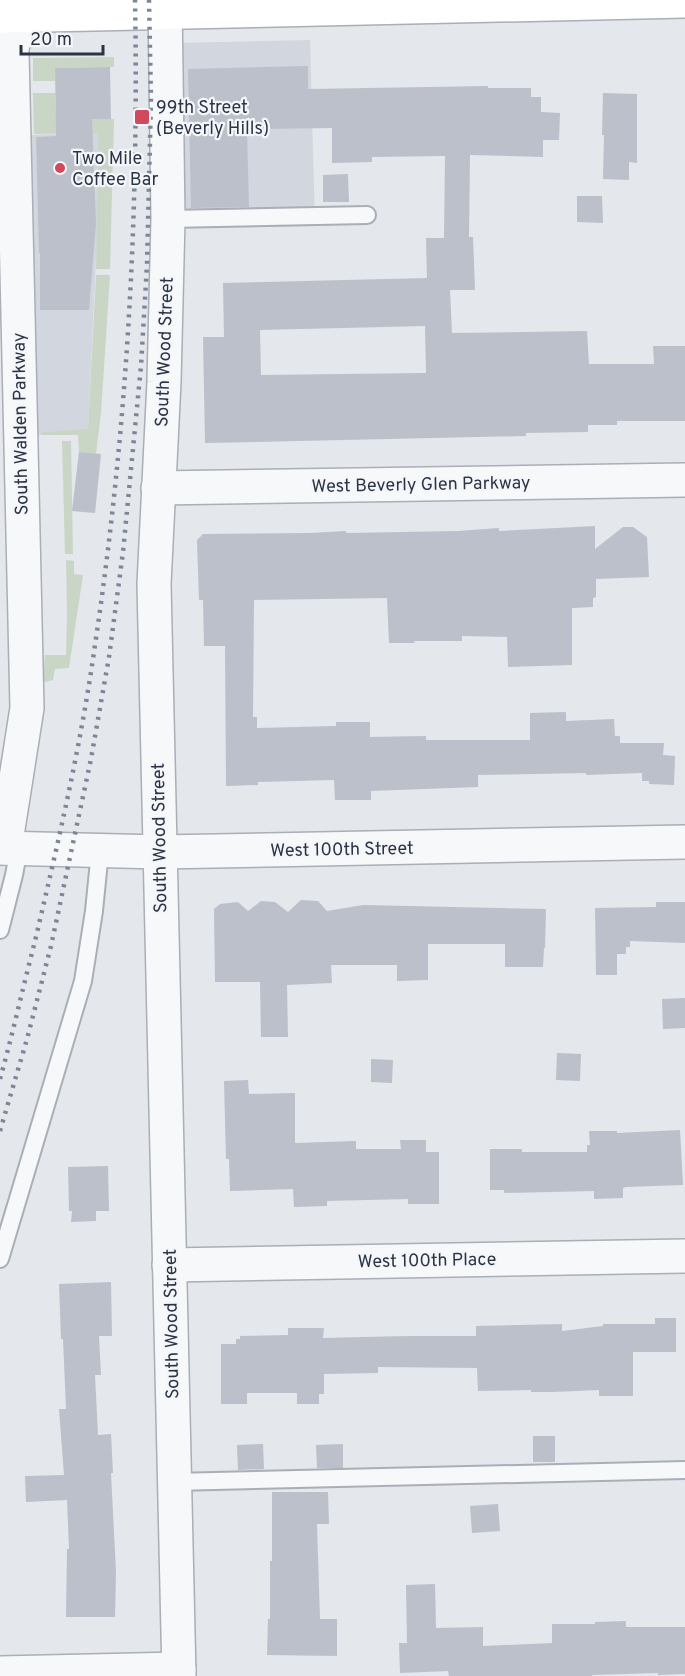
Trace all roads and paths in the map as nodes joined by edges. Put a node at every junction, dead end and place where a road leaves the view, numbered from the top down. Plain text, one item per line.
1 (685, 1) edge
2 (166, 6) edge
3 (16, 11) edge
4 (367, 215) dead end
5 (168, 219) junction
6 (685, 480) edge
7 (158, 488) junction
8 (685, 842) edge
9 (8, 848) edge
10 (100, 851) junction
11 (160, 852) junction
12 (0, 930) edge
13 (685, 1256) edge
14 (0, 1259) edge
15 (170, 1265) junction
16 (685, 1470) edge
17 (174, 1482) junction
18 (0, 1673) edge
19 (179, 1673) edge

1 - 2 street
2 - 3 street
2 - 5 street, South Wood Street
3 - 9 street, South Walden Parkway
4 - 5 lane
5 - 7 street, South Wood Street
6 - 7 street, West Beverly Glen Parkway
7 - 11 street, South Wood Street
8 - 11 street, West 100th Street
9 - 10 street, West 100th Street
9 - 12 lane
10 - 11 street, West 100th Street
10 - 14 lane
11 - 15 street, South Wood Street
13 - 15 street, West 100th Place
15 - 17 street, South Wood Street
16 - 17 lane
17 - 19 street, South Wood Street
18 - 19 street

